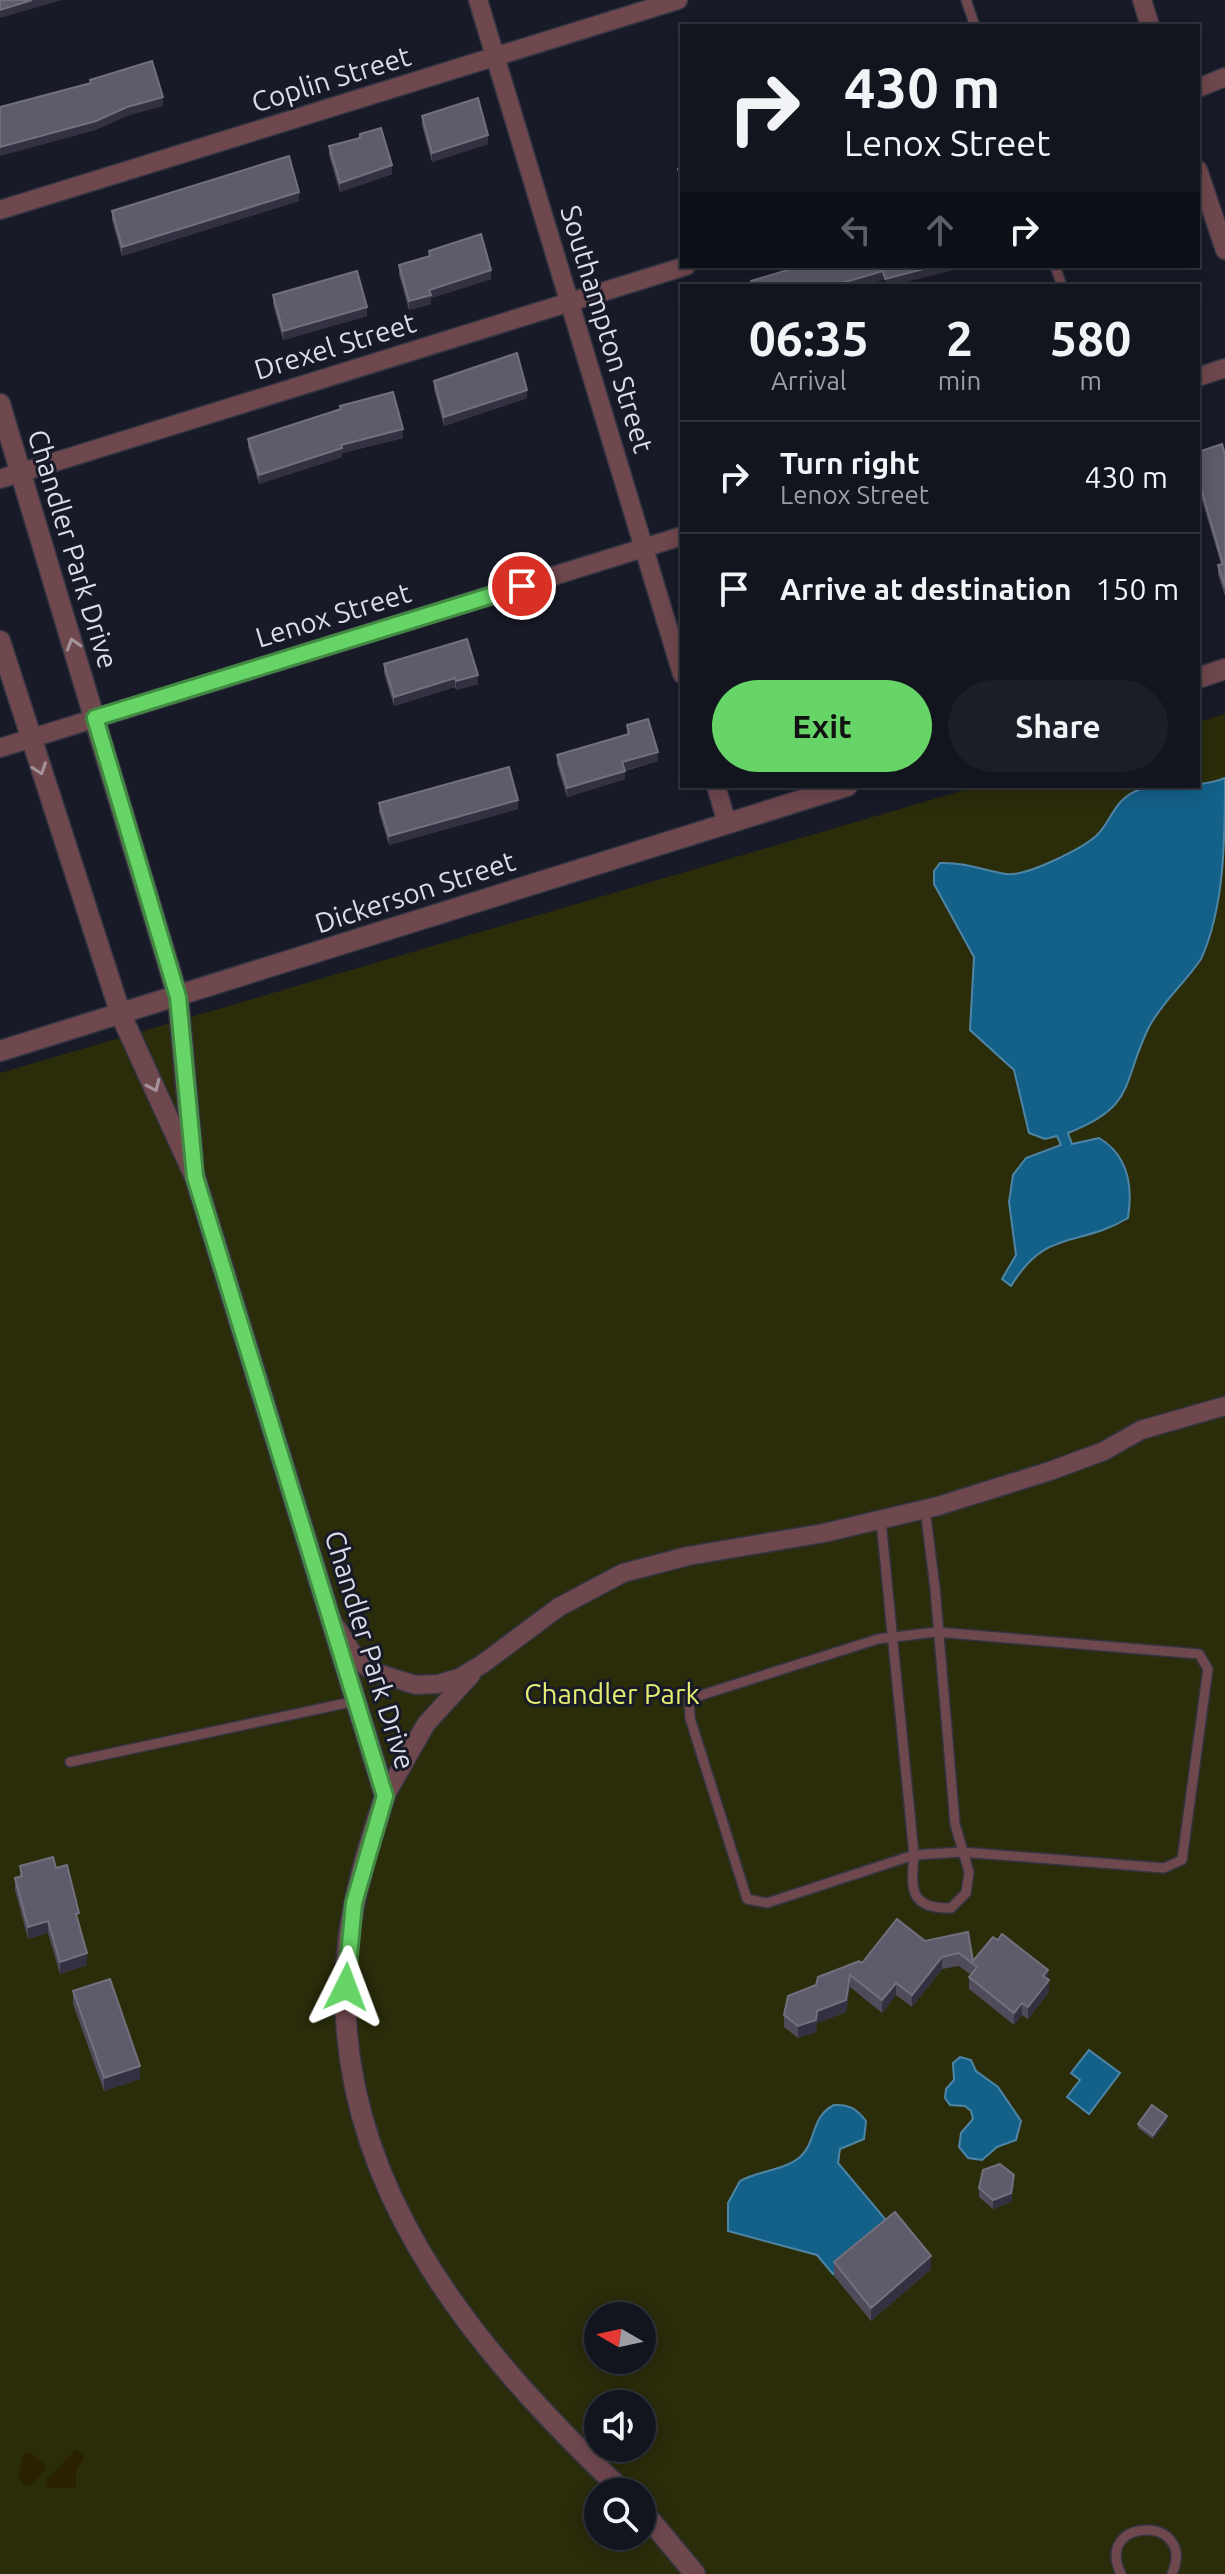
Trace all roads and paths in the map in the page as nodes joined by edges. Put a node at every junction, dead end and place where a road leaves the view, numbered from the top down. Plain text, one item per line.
1 (478, 0) edge
2 (678, 0) edge
3 (966, 0) edge
4 (1142, 0) edge
5 (974, 24) edge
6 (1149, 24) edge
7 (495, 57) junction
8 (1225, 77) edge
9 (1200, 87) edge
10 (1200, 176) edge
11 (0, 210) edge
12 (1225, 250) edge
13 (680, 268) edge
14 (570, 302) junction
15 (1225, 368) edge
16 (1200, 376) edge
17 (0, 404) edge
18 (21, 473) junction
19 (0, 479) edge
20 (680, 537) edge
21 (644, 548) junction
22 (0, 641) edge
23 (680, 667) edge
24 (1225, 669) edge
25 (1200, 677) edge
26 (95, 718) junction
27 (29, 739) junction
28 (0, 748) edge
29 (717, 788) edge
30 (841, 788) edge
31 (727, 823) junction
32 (178, 997) junction
33 (121, 1015) junction
34 (0, 1051) edge
35 (195, 1177) junction
36 (1225, 1406) edge
37 (925, 1509) junction
38 (881, 1521) junction
39 (331, 1618) junction
40 (936, 1632) junction
41 (893, 1635) junction
42 (481, 1665) junction
43 (356, 1701) junction
44 (70, 1762) dead end
45 (385, 1796) junction
46 (961, 1852) junction
47 (914, 1855) junction
48 (610, 2478) edge
49 (656, 2527) edge
50 (695, 2574) edge
51 (1121, 2574) edge
52 (1172, 2574) edge

1 - 7 street, Southampton Street
2 - 7 street, Coplin Street
3 - 5 lane
4 - 6 street
7 - 11 street, Coplin Street
7 - 14 street, Southampton Street
8 - 9 street
10 - 12 street
13 - 14 street, Drexel Street
14 - 18 street, Drexel Street
14 - 21 street, Southampton Street
15 - 16 street
17 - 18 street, Chandler Park Drive
18 - 19 street, Drexel Street
26 -> 18 street, Chandler Park Drive
20 - 21 street, Lenox Street
21 - 23 street, Southampton Street
21 - 26 street, Lenox Street
22 - 27 street, Chandler Park Drive
24 - 25 street
26 - 27 street, Lenox Street
26 - 32 street, Chandler Park Drive
27 - 28 street, Lenox Street
27 -> 33 street, Chandler Park Drive
29 - 31 street
30 - 31 street, Dickerson Street
31 - 32 street, Dickerson Street
32 - 33 street, Dickerson Street
32 - 35 street, Chandler Park Drive
33 - 34 street, Dickerson Street
33 -> 35 street, Chandler Park Drive
35 - 39 street, Chandler Park Drive
36 - 37 street
37 - 38 street
37 - 40 lane
38 - 41 lane
38 - 42 street
39 - 42 street
39 - 43 street, Chandler Park Drive
40 - 41 lane
40 - 46 lane
40 - 46 lane
41 - 47 lane
41 - 47 lane
42 - 45 street
43 - 44 lane
43 - 45 street, Chandler Park Drive
45 - 48 street, Chandler Park Drive
46 - 47 lane
46 - 47 lane
49 - 50 street
51 - 52 lane

